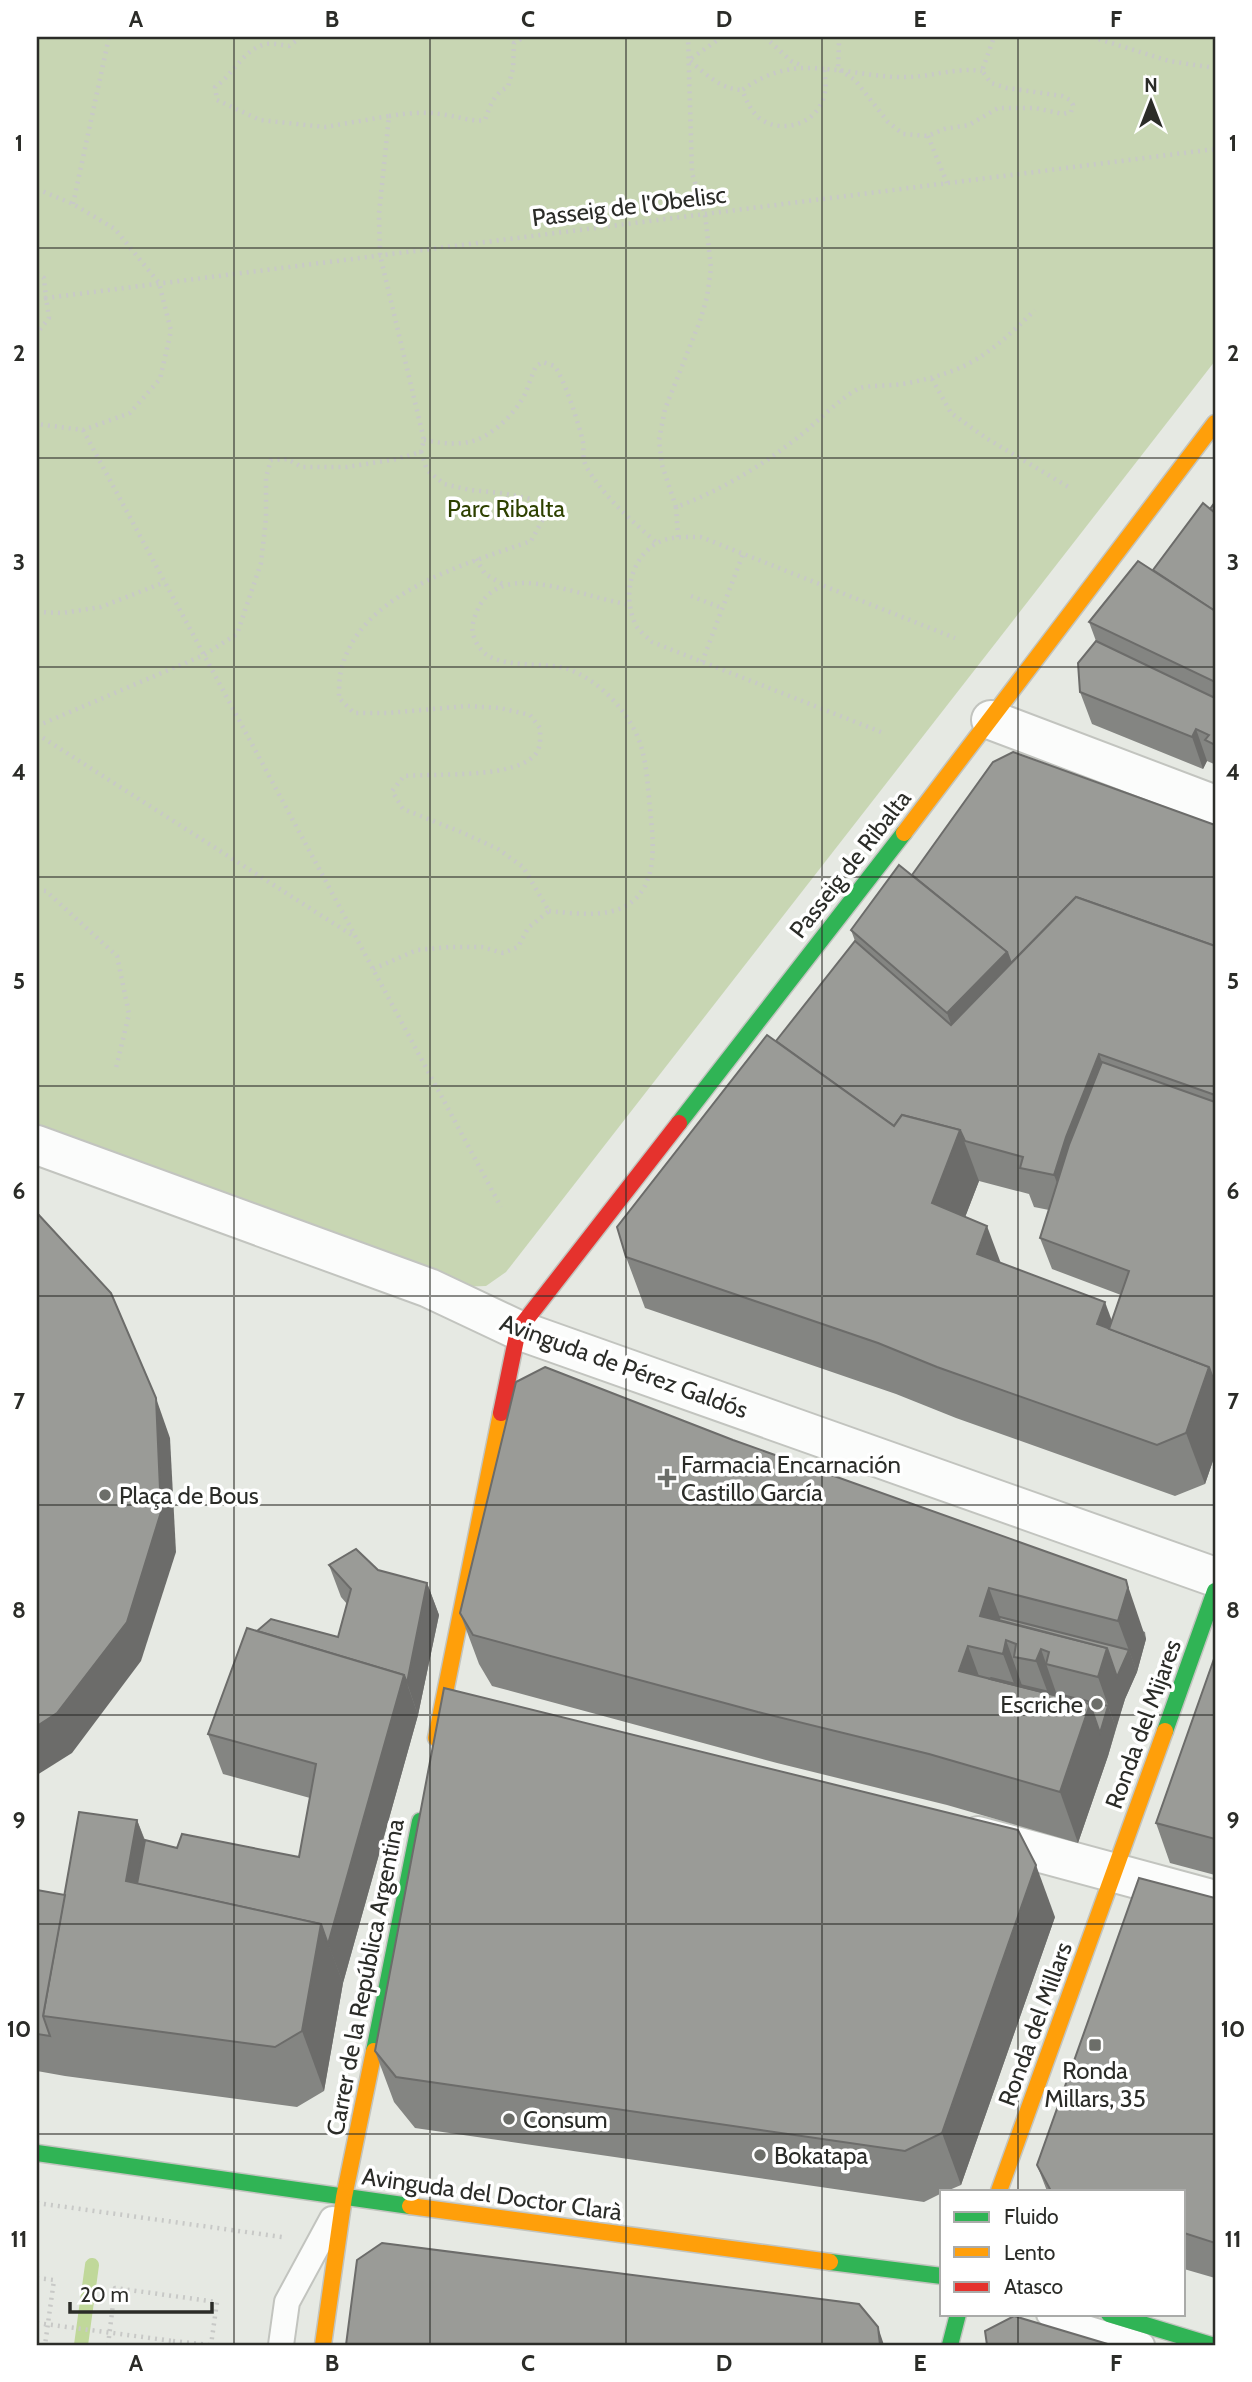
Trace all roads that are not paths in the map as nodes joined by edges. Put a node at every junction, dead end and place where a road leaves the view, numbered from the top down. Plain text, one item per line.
1 (1215, 423) edge
2 (990, 720) junction
3 (1215, 806) edge
4 (37, 1145) edge
5 (518, 1330) junction
6 (1215, 1577) edge
7 (1215, 1591) edge
8 (434, 1748) edge
9 (423, 1802) edge
10 (940, 1826) edge
11 (1114, 1873) junction
12 (1215, 1900) edge
13 (37, 2153) edge
14 (999, 2190) edge
15 (344, 2197) junction
16 (940, 2276) edge
17 (957, 2316) edge
18 (1052, 2316) edge
19 (1116, 2316) edge
20 (281, 2345) edge
21 (323, 2345) edge
22 (950, 2345) edge
23 (1142, 2345) edge
24 (1211, 2345) edge

1 - 2 street, Passeig de Ribalta
2 - 3 street
2 - 5 street, Passeig de Ribalta
4 - 5 street, Avinguda de Pérez Galdós
5 - 6 street, Avinguda de Pérez Galdós
5 - 8 street
7 - 11 street, Ronda del Mijares
9 - 15 street, Carrer de la República Argentina
10 - 11 street
11 - 12 street
11 - 14 street, Ronda del Millars
13 - 15 street, Avinguda del Doctor Clarà
15 - 16 street, Avinguda del Doctor Clarà
15 - 20 lane
15 - 21 street, Carrer de la República Argentina
17 - 22 street
18 - 23 lane
19 - 24 street

